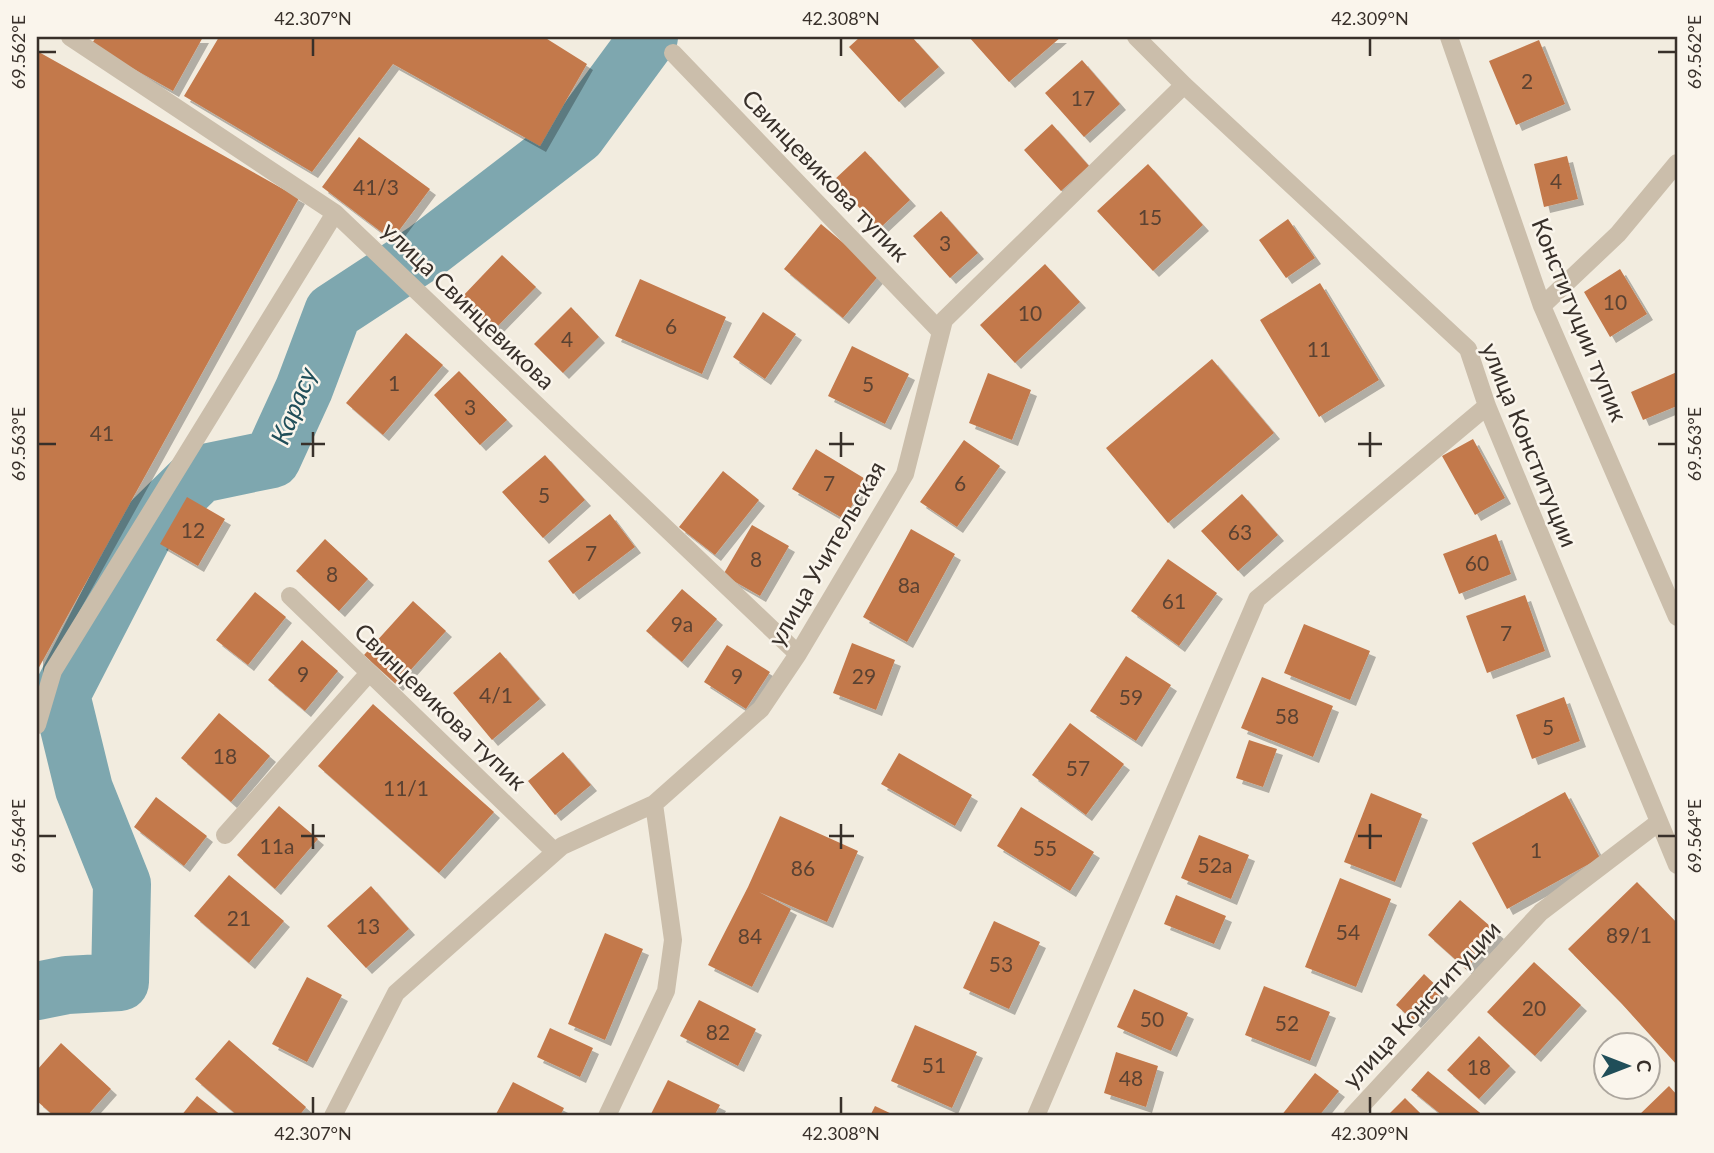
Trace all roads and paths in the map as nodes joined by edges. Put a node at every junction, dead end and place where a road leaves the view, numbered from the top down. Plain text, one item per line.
1 (70, 37) edge
2 (1136, 37) edge
3 (1449, 37) edge
4 (673, 53) dead end
5 (1184, 85) junction
6 (1677, 163) edge
7 (335, 213) junction
8 (1542, 306) junction
9 (941, 332) junction
10 (1486, 406) junction
11 (290, 596) dead end
12 (1677, 617) edge
13 (798, 654) junction
14 (369, 673) junction
15 (37, 725) edge
16 (654, 804) junction
17 (1659, 822) junction
18 (225, 835) dead end
19 (555, 852) junction
20 (1677, 865) edge
21 (333, 1116) edge
22 (607, 1116) edge
23 (1036, 1116) edge
24 (1352, 1116) edge

1 - 7 street, улица Свинцевикова
2 - 5 street, улица Конституции
3 - 8 street, Конституции тупик
4 - 9 street, Свинцевикова тупик
5 - 9 street, улица Учительская
5 - 10 street, улица Конституции
6 - 8 street
7 - 13 street, улица Свинцевикова
7 - 15 street
8 - 12 street, Конституции тупик
9 - 13 street, улица Учительская
10 - 17 street, улица Конституции
10 - 23 street
11 - 14 street, Свинцевикова тупик
13 - 16 street, улица Учительская
14 - 18 street
14 - 19 street, Свинцевикова тупик
16 - 19 street, улица Учительская
16 - 22 street
17 - 20 street, улица Конституции
17 - 24 street, улица Конституции
19 - 21 street, улица Учительская

